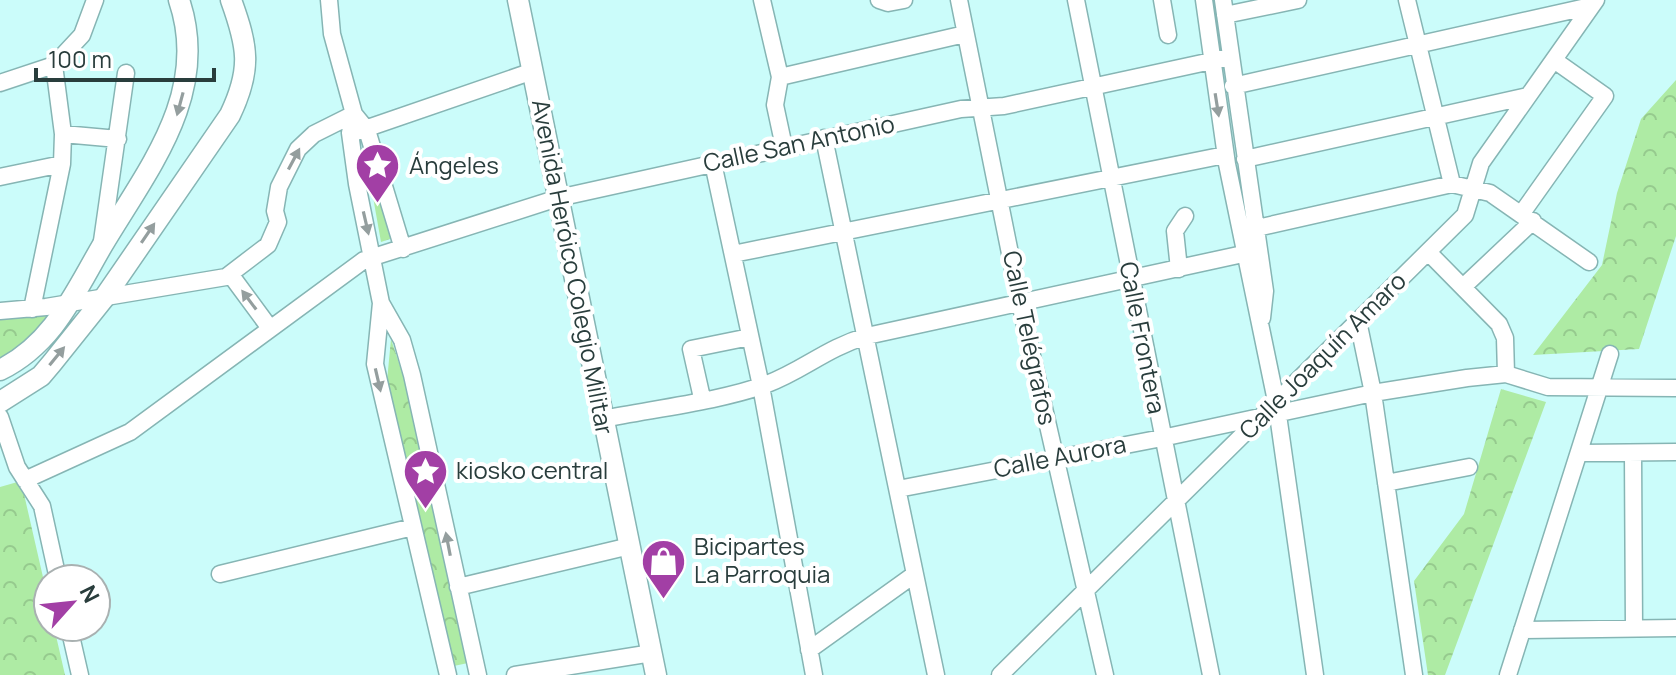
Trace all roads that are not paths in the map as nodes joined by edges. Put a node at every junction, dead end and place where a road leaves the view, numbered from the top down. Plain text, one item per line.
1 (95, 0) edge
2 (179, 0) edge
3 (231, 0) edge
4 (518, 0) edge
5 (762, 0) edge
6 (879, 0) edge
7 (904, 0) edge
8 (959, 0) edge
9 (1076, 0) edge
10 (1162, 0) edge
11 (1204, 0) edge
12 (1298, 0) edge
13 (1407, 0) edge
14 (332, 2) edge
15 (1593, 3) edge
16 (1224, 7) edge
17 (965, 34) junction
18 (1168, 35) dead end
19 (1418, 47) junction
20 (1230, 57) junction
21 (1554, 60) junction
22 (1211, 62) junction
23 (54, 65) junction
24 (533, 71) junction
25 (126, 73) dead end
26 (780, 77) junction
27 (0, 83) edge
28 (1233, 86) junction
29 (1092, 89) junction
30 (1528, 96) junction
31 (980, 108) junction
32 (354, 114) junction
33 (1435, 116) junction
34 (359, 132) junction
35 (63, 134) junction
36 (824, 138) junction
37 (118, 139) junction
38 (784, 147) junction
39 (1225, 155) junction
40 (1245, 159) junction
41 (713, 163) junction
42 (62, 164) junction
43 (1, 174) edge
44 (1111, 179) junction
45 (1452, 184) junction
46 (1473, 187) junction
47 (558, 198) junction
48 (999, 201) junction
49 (1185, 216) dead end
50 (1528, 217) junction
51 (1257, 228) junction
52 (845, 232) junction
53 (102, 247) junction
54 (403, 249) junction
55 (1428, 252) junction
56 (733, 254) junction
57 (1243, 254) junction
58 (373, 257) junction
59 (1589, 262) dead end
60 (1179, 269) junction
61 (230, 274) junction
62 (1131, 281) junction
63 (1463, 287) junction
64 (104, 298) junction
65 (72, 303) junction
66 (381, 303) junction
67 (1020, 303) junction
68 (32, 309) junction
69 (0, 311) edge
70 (1262, 319) junction
71 (1358, 321) junction
72 (269, 327) junction
73 (867, 336) junction
74 (750, 337) junction
75 (1610, 354) dead end
76 (0, 370) edge
77 (1506, 374) junction
78 (761, 386) junction
79 (1676, 388) edge
80 (1601, 390) junction
81 (1373, 393) junction
82 (702, 398) junction
83 (0, 402) edge
84 (1277, 408) junction
85 (0, 417) edge
86 (603, 419) junction
87 (1258, 419) junction
88 (1162, 438) junction
89 (1676, 452) edge
90 (1580, 453) junction
91 (1633, 454) junction
92 (1055, 458) junction
93 (1469, 467) dead end
94 (25, 480) junction
95 (1386, 483) junction
96 (898, 489) junction
97 (1175, 503) junction
98 (413, 527) junction
99 (630, 546) junction
100 (54, 563) edge
101 (220, 574) dead end
102 (915, 574) junction
103 (458, 587) junction
104 (1088, 591) junction
105 (1676, 628) edge
106 (1634, 629) junction
107 (1522, 630) junction
108 (73, 643) edge
109 (809, 650) junction
110 (652, 653) junction
111 (1018, 667) edge
112 (80, 675) edge
113 (450, 675) edge
114 (477, 675) edge
115 (515, 675) edge
116 (656, 675) edge
117 (814, 675) edge
118 (936, 675) edge
119 (1000, 675) edge
120 (1105, 675) edge
121 (1211, 675) edge
122 (1315, 675) edge
123 (1414, 675) edge
124 (1508, 675) edge

1 - 23 street
2 -> 53 main road
64 -> 3 main road
4 - 24 main road, Avenida Heróico Colegio Militar
5 - 26 street
6 - 7 street
8 - 17 street, Calle Telégrafos
9 - 29 street, Calle Frontera
10 - 18 street
11 - 22 street
12 - 16 street
13 - 19 street
14 - 32 street
15 - 19 street
15 - 21 street, Calle Joaquín Amaro
16 - 20 street
17 - 26 street
17 - 31 street, Calle Telégrafos
19 - 28 street
19 - 33 street
20 - 22 street, Calle San Antonio
20 - 28 street
21 - 30 street, Calle Joaquín Amaro
21 - 50 street
22 - 29 street, Calle San Antonio
22 -> 39 street
23 - 27 street
23 - 35 street
24 - 34 street
24 - 47 main road, Avenida Heróico Colegio Militar
25 - 37 street
26 - 38 street
28 - 40 street
29 - 31 street, Calle San Antonio
29 - 44 street, Calle Frontera
30 - 33 street
30 - 46 street, Calle Joaquín Amaro
31 - 36 street, Calle San Antonio
31 - 48 street, Calle Telégrafos
32 - 34 street
61 -> 32 street
33 - 40 street
33 - 45 street
34 - 54 street
34 -> 58 street
35 - 37 street
35 - 42 street
36 - 38 street, Calle San Antonio
36 - 52 street
37 - 53 street
38 - 41 street, Calle San Antonio
39 - 44 street
39 - 57 street
40 - 51 street
41 - 47 street, Calle San Antonio
41 - 56 street
42 - 43 street
42 - 68 street
44 - 48 street
44 - 62 street, Calle Frontera
45 - 46 street
45 - 51 street
46 - 50 street
46 - 55 street, Calle Joaquín Amaro
47 - 54 street, Calle San Antonio
47 - 86 main road, Avenida Heróico Colegio Militar
48 - 52 street
48 - 67 street, Calle Telégrafos
49 - 60 street
50 - 59 street
50 - 63 street
51 - 70 street
52 - 56 street
52 - 73 street
53 - 65 main road
54 - 58 street, Calle San Antonio
55 - 63 street
55 - 71 street, Calle Joaquín Amaro
56 - 74 street
57 - 60 street
57 - 70 street
58 - 66 street
58 - 72 street, Calle San Antonio
60 - 62 street
61 - 64 street
72 -> 61 street
62 - 67 street
62 - 88 street, Calle Frontera
63 - 77 street
64 - 65 street
83 -> 64 main road
65 - 68 street
65 - 76 main road
66 -> 98 street
103 -> 66 street
67 - 73 street
67 - 92 street, Calle Telégrafos
68 - 69 street
70 - 84 street
71 - 81 street
71 - 84 street, Calle Joaquín Amaro
72 - 94 street, Calle San Antonio
73 - 78 street
73 - 96 street
74 - 78 street
74 - 82 street
75 - 80 street
77 - 80 street
77 - 81 street, Calle Aurora
78 - 82 street
78 - 109 street
79 - 80 street
80 - 90 street
81 - 84 street, Calle Aurora
81 - 95 street
82 - 86 street
84 - 87 street, Calle Aurora
84 - 122 street
85 - 94 street
86 - 99 main road, Avenida Heróico Colegio Militar
87 - 88 street, Calle Aurora
87 - 97 street, Calle Joaquín Amaro
88 - 92 street, Calle Aurora
88 - 97 street, Calle Frontera
89 - 91 street
90 - 91 street
90 - 107 street
91 - 106 street
92 - 96 street, Calle Aurora
92 - 104 street, Calle Telégrafos
93 - 95 street
94 - 100 street
95 - 123 street
96 - 102 street
97 - 104 street, Calle Joaquín Amaro
97 - 121 street, Calle Frontera
98 - 101 street
98 - 113 street
99 - 103 street
99 - 110 main road, Avenida Heróico Colegio Militar
102 - 109 street
102 - 118 street
103 - 114 street
104 - 111 street, Calle Joaquín Amaro
104 - 120 street, Calle Telégrafos
105 - 106 street
106 - 107 street
107 - 124 street
108 - 112 street
109 - 117 street
110 - 115 street
110 - 116 main road, Avenida Heróico Colegio Militar
111 - 119 street, Calle Joaquín Amaro
113 - 114 street

